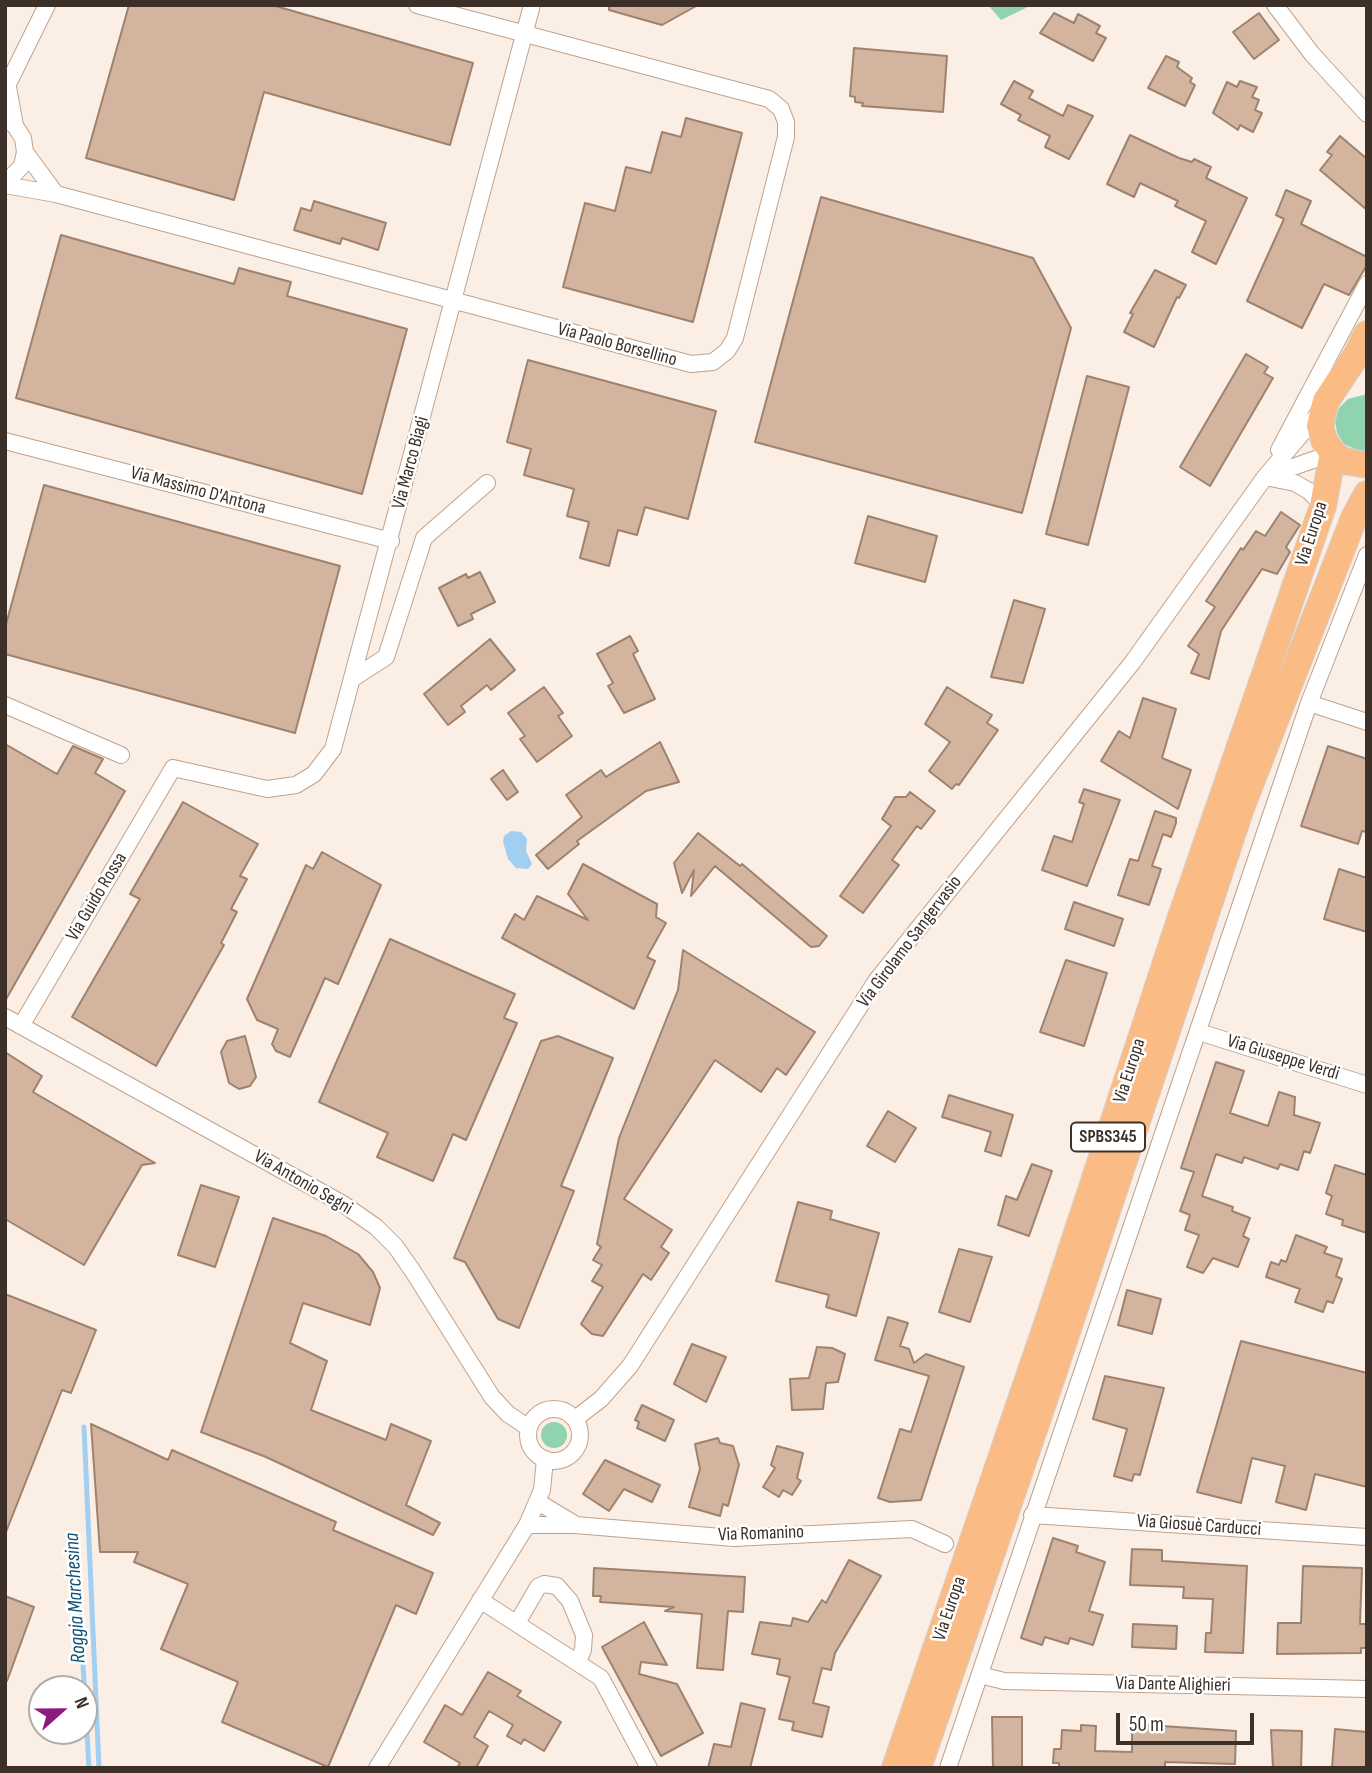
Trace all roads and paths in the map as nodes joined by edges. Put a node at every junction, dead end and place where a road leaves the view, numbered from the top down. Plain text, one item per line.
1 (47, 5) edge
2 (417, 5) edge
3 (532, 5) edge
4 (1275, 5) edge
5 (525, 34) junction
6 (7, 88) edge
7 (1364, 111) edge
8 (10, 122) edge
9 (25, 152) junction
10 (5, 184) edge
11 (56, 194) junction
12 (1367, 284) edge
13 (454, 302) junction
14 (1367, 334) edge
15 (1367, 380) edge
16 (1322, 395) junction
17 (5, 441) edge
18 (1333, 453) junction
19 (1277, 463) junction
20 (1367, 466) edge
21 (1265, 477) junction
22 (487, 483) dead end
23 (1367, 494) edge
24 (1323, 506) junction
25 (391, 541) junction
26 (1367, 555) edge
27 (352, 679) junction
28 (1309, 703) junction
29 (5, 705) edge
30 (1367, 722) edge
31 (121, 755) dead end
32 (173, 768) joint
33 (1241, 808) junction
34 (1270, 818) junction
35 (5, 1017) edge
36 (21, 1026) junction
37 (1199, 1032) junction
38 (1149, 1082) junction
39 (1367, 1085) edge
40 (1178, 1092) junction
41 (575, 1419) junction
42 (529, 1428) junction
43 (545, 1459) junction
44 (537, 1502) junction
45 (1032, 1515) junction
46 (527, 1525) junction
47 (575, 1525) junction
48 (1367, 1538) edge
49 (945, 1544) dead end
50 (977, 1592) junction
51 (480, 1600) junction
52 (1003, 1600) junction
53 (517, 1623) junction
54 (578, 1661) junction
55 (981, 1675) junction
56 (1367, 1689) edge
57 (921, 1758) edge
58 (950, 1763) edge
59 (381, 1766) edge
60 (649, 1768) edge
61 (895, 1768) edge

1 - 6 street
2 - 5 street, Via Paolo Borsellino
3 - 5 street, Via Marco Biagi
4 - 7 street
5 - 13 street, Via Marco Biagi
5 - 13 street, Via Paolo Borsellino
6 - 8 street
8 - 9 street
9 - 10 street
9 - 11 street
10 - 11 street, Via Paolo Borsellino
11 - 13 street, Via Paolo Borsellino
12 - 16 street
13 - 25 street, Via Marco Biagi
14 - 16 main road
15 - 16 main road
16 - 18 main road, Via Europa / SPBS345
16 - 19 street, Via Girolamo Sangervasio
16 - 19 street
17 - 25 street, Via Massimo D'Antona
18 - 20 main road
18 - 21 street
18 - 24 main road, Via Europa / SPBS345
19 - 21 street, Via Girolamo Sangervasio
21 - 24 street
21 - 41 street, Via Girolamo Sangervasio
22 - 27 street
23 - 33 main road, Via Europa / SPBS345
24 - 61 main road, Via Europa / SPBS345
25 - 27 street, Via Marco Biagi
26 - 28 street, Via Europa
27 - 32 street, Via Marco Biagi
28 - 30 street
28 - 34 street, Via Europa
29 - 31 street
32 - 36 street, Via Guido Rossa
33 - 34 street
33 - 38 main road, Via Europa / SPBS345
34 - 37 street, Via Europa
35 - 36 street, Via Antonio Segni
36 - 42 street, Via Antonio Segni
37 - 39 street, Via Giuseppe Verdi
37 - 40 street, Via Europa
38 - 40 street, Via Europa
38 - 50 main road, Via Europa / SPBS345
40 - 45 street, Via Europa
41 - 42 street
41 - 43 street
42 - 43 street
43 - 44 street
44 - 46 street
44 - 47 street, Via Romanino
45 - 48 street, Via Giosuè Carducci
45 - 52 street, Via Europa
46 - 47 street, Via Romanino
46 - 51 street
47 - 49 street, Via Romanino
50 - 52 street, Via Europa
50 - 57 main road, Via Europa / SPBS345
51 - 53 street
51 - 59 street
52 - 55 street, Via Europa
53 - 54 street
53 - 54 street
54 - 60 street
55 - 56 street, Via Dante Alighieri
55 - 58 street, Via Europa
57 - 58 street, Via Europa

